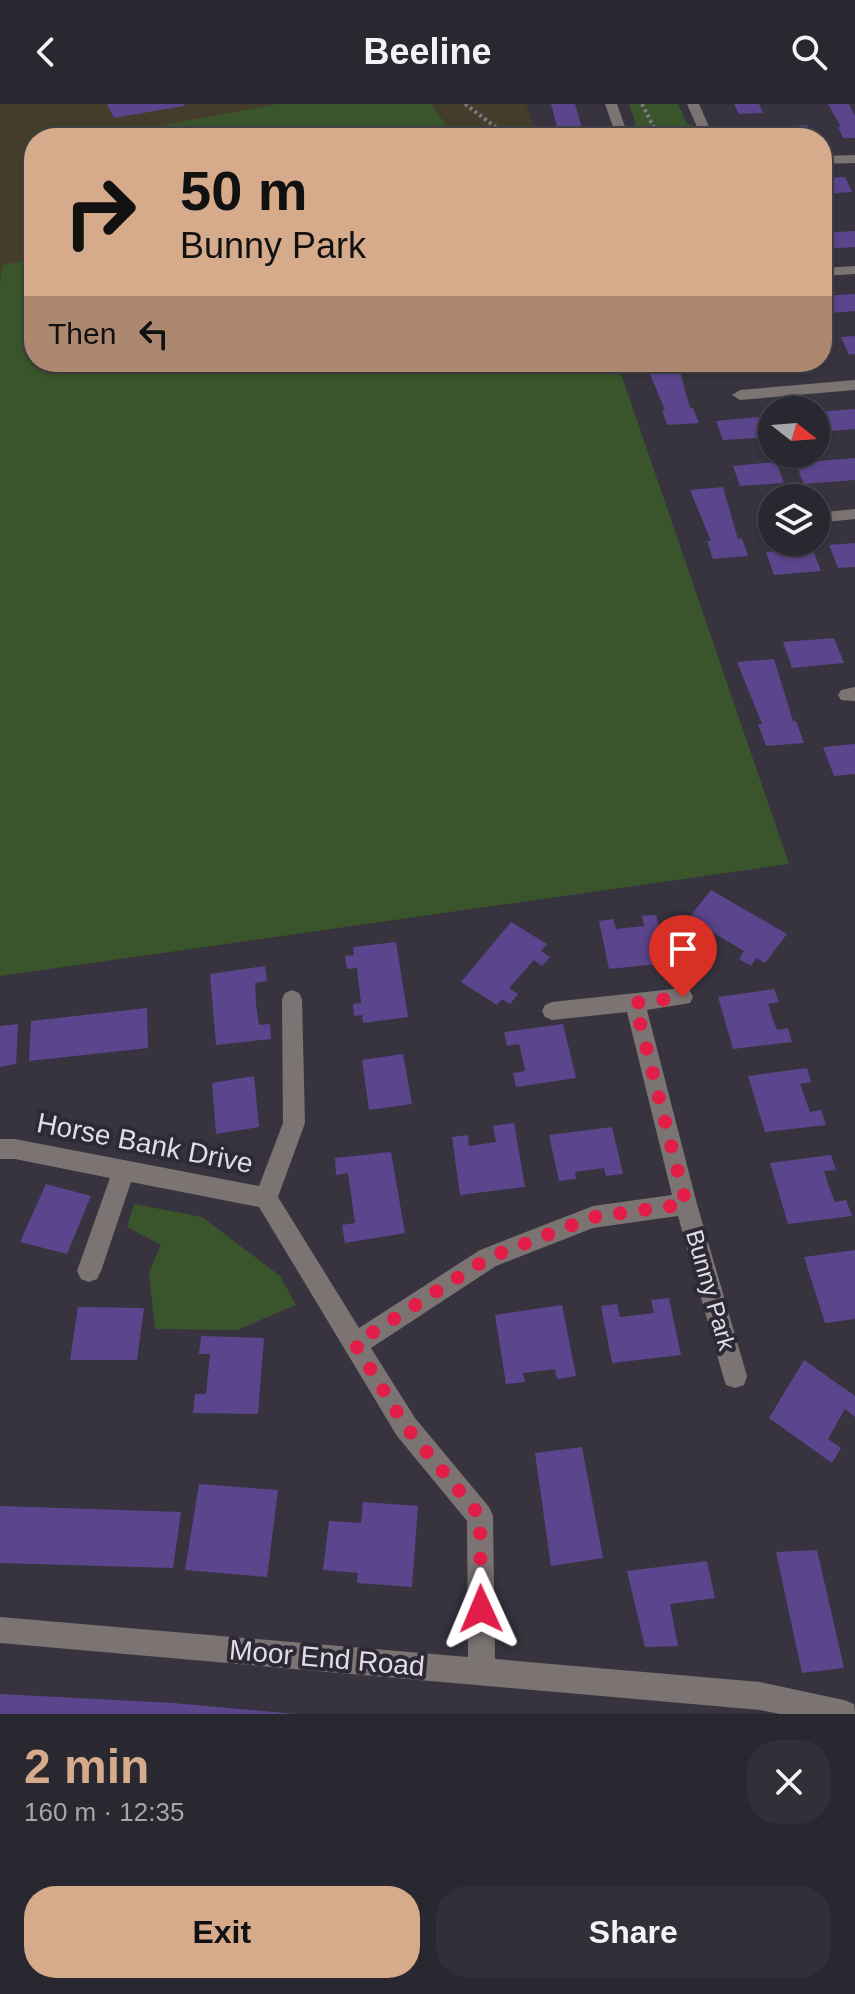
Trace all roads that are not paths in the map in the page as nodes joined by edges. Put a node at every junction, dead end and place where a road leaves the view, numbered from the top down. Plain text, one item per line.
1 (611, 104) edge
2 (693, 104) edge
3 (619, 128) edge
4 (704, 128) edge
5 (855, 159) edge
6 (832, 160) edge
7 (855, 270) edge
8 (832, 271) edge
9 (855, 385) edge
10 (740, 395) dead end
11 (855, 514) edge
12 (830, 517) edge
13 (683, 997) dead end
14 (292, 999) dead end
15 (635, 1003) junction
16 (552, 1011) dead end
17 (0, 1149) edge
18 (124, 1170) junction
19 (266, 1198) junction
20 (686, 1204) junction
21 (89, 1271) dead end
22 (355, 1344) junction
23 (735, 1376) dead end
24 (0, 1630) edge
25 (482, 1671) junction
26 (844, 1714) edge

1 - 3 street
2 - 4 street
5 - 6 street
7 - 8 street
9 - 10 street
11 - 12 street
13 - 15 street
14 - 19 street
15 - 16 street
15 - 20 street, Bunny Park
17 - 18 street, Horse Bank Drive
18 - 19 street, Horse Bank Drive
18 - 21 street
19 - 22 street, Horse Bank Drive
20 - 22 street, Bunny Park
20 - 23 street, Bunny Park
22 - 25 street, Horse Bank Drive
24 - 25 street, Moor End Road
25 - 26 street, Moor End Road

